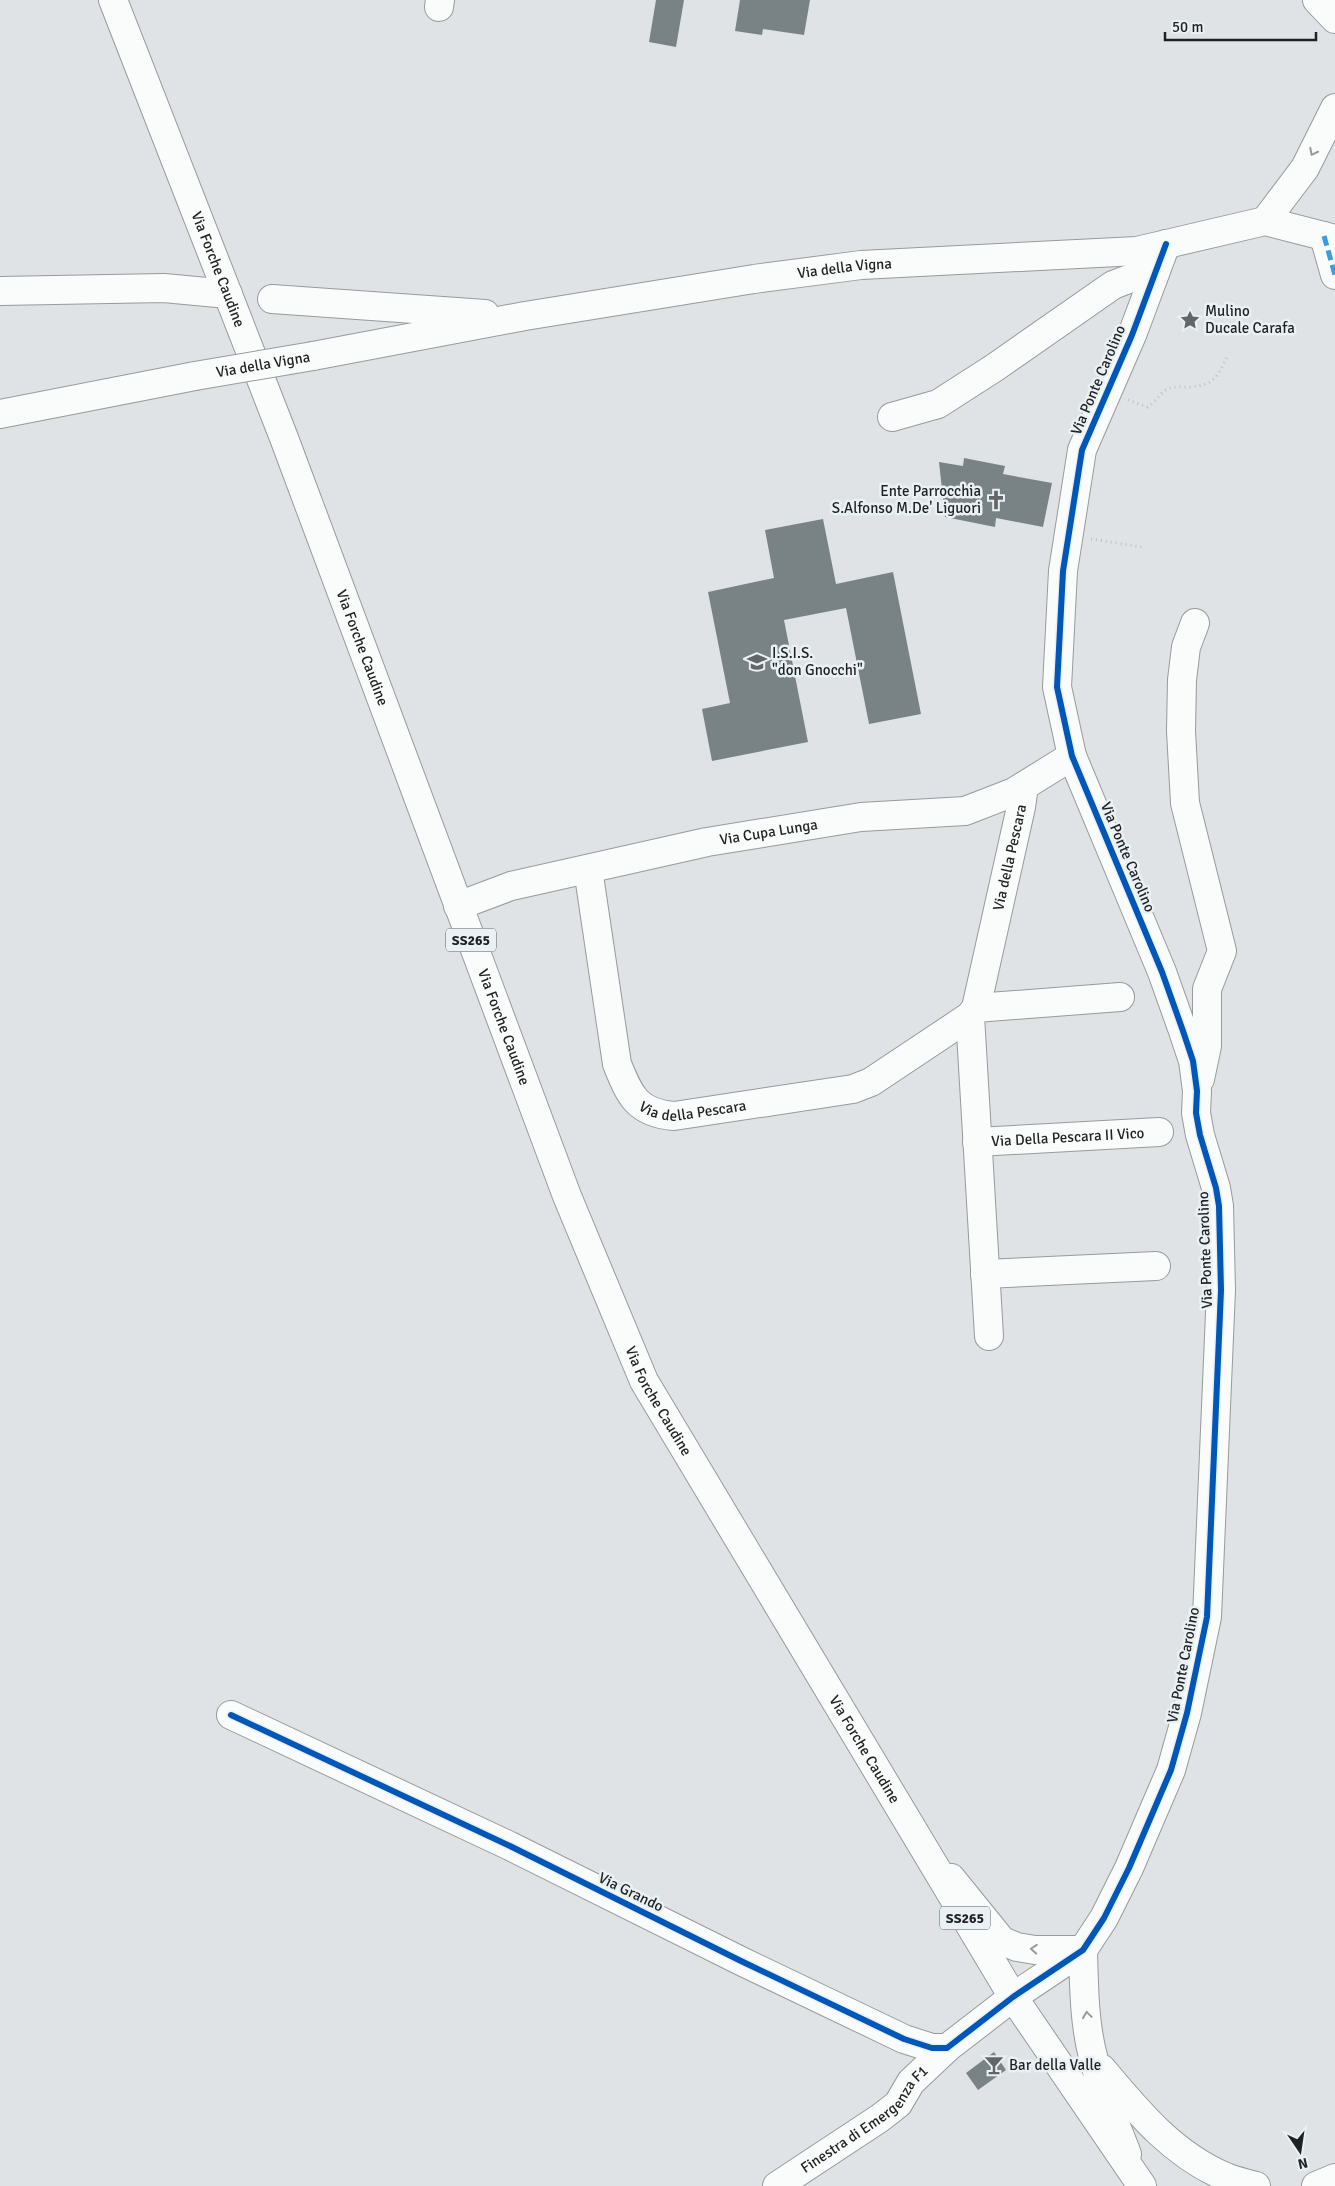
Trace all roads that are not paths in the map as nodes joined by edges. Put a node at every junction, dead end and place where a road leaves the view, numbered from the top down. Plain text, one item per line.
1 (113, 0) edge
2 (1317, 0) edge
3 (1335, 19) edge
4 (1335, 108) edge
5 (1265, 221) junction
6 (1329, 238) edge
7 (1166, 244) junction
8 (1155, 273) junction
9 (1335, 275) edge
10 (0, 291) edge
11 (228, 294) junction
12 (272, 299) dead end
13 (525, 316) junction
14 (0, 414) edge
15 (892, 417) dead end
16 (1195, 622) dead end
17 (1072, 756) junction
18 (1024, 786) junction
19 (588, 869) junction
20 (458, 906) junction
21 (1120, 997) dead end
22 (973, 1012) junction
23 (1198, 1091) junction
24 (1159, 1132) dead end
25 (977, 1142) junction
26 (1156, 1266) dead end
27 (985, 1274) junction
28 (989, 1336) dead end
29 (232, 1715) dead end
30 (918, 1838) junction
31 (1083, 1950) junction
32 (1012, 1997) junction
33 (947, 2048) junction
34 (1093, 2058) junction
35 (1335, 2178) edge
36 (1140, 2182) edge
37 (777, 2186) edge
38 (1256, 2186) edge
39 (1316, 2186) edge

1 - 11 street, Via Forche Caudine / SS265
2 - 3 street
4 -> 5 street
5 - 6 street
5 - 7 street
6 - 9 street
7 - 8 street, Via Ponte Carolino
7 - 13 street, Via della Vigna
8 - 15 street
8 - 17 street, Via Ponte Carolino
10 - 11 street
11 - 20 street, Via Forche Caudine / SS265
12 - 13 street, Via della Vigna
13 - 14 street, Via della Vigna, bridge
16 - 23 street, Via Ponte Carolino
17 - 18 street, Via Cupa Lunga
17 - 23 street, Via Ponte Carolino
18 - 19 street, Via Cupa Lunga
18 - 22 street, Via della Pescara
19 - 20 street, Via Cupa Lunga
19 - 22 street, Via della Pescara
20 - 30 street, Via Forche Caudine / SS265
21 - 22 street
22 - 25 street, Via della Pescara
23 - 31 street, Via Ponte Carolino
24 - 25 street, Via Della Pescara II Vico
25 - 27 street, Via della Pescara
26 - 27 street
27 - 28 street, Via della Pescara
29 - 33 street, Via Grando
31 -> 30 street
30 - 32 street, Via Forche Caudine / SS265
31 - 32 street, Via Ponte Carolino
34 -> 31 street
32 - 33 street
32 - 36 street, Via Forche Caudine
33 - 37 street, Finestra di Emergenza F1
34 - 36 street
34 - 38 street
35 - 39 street

